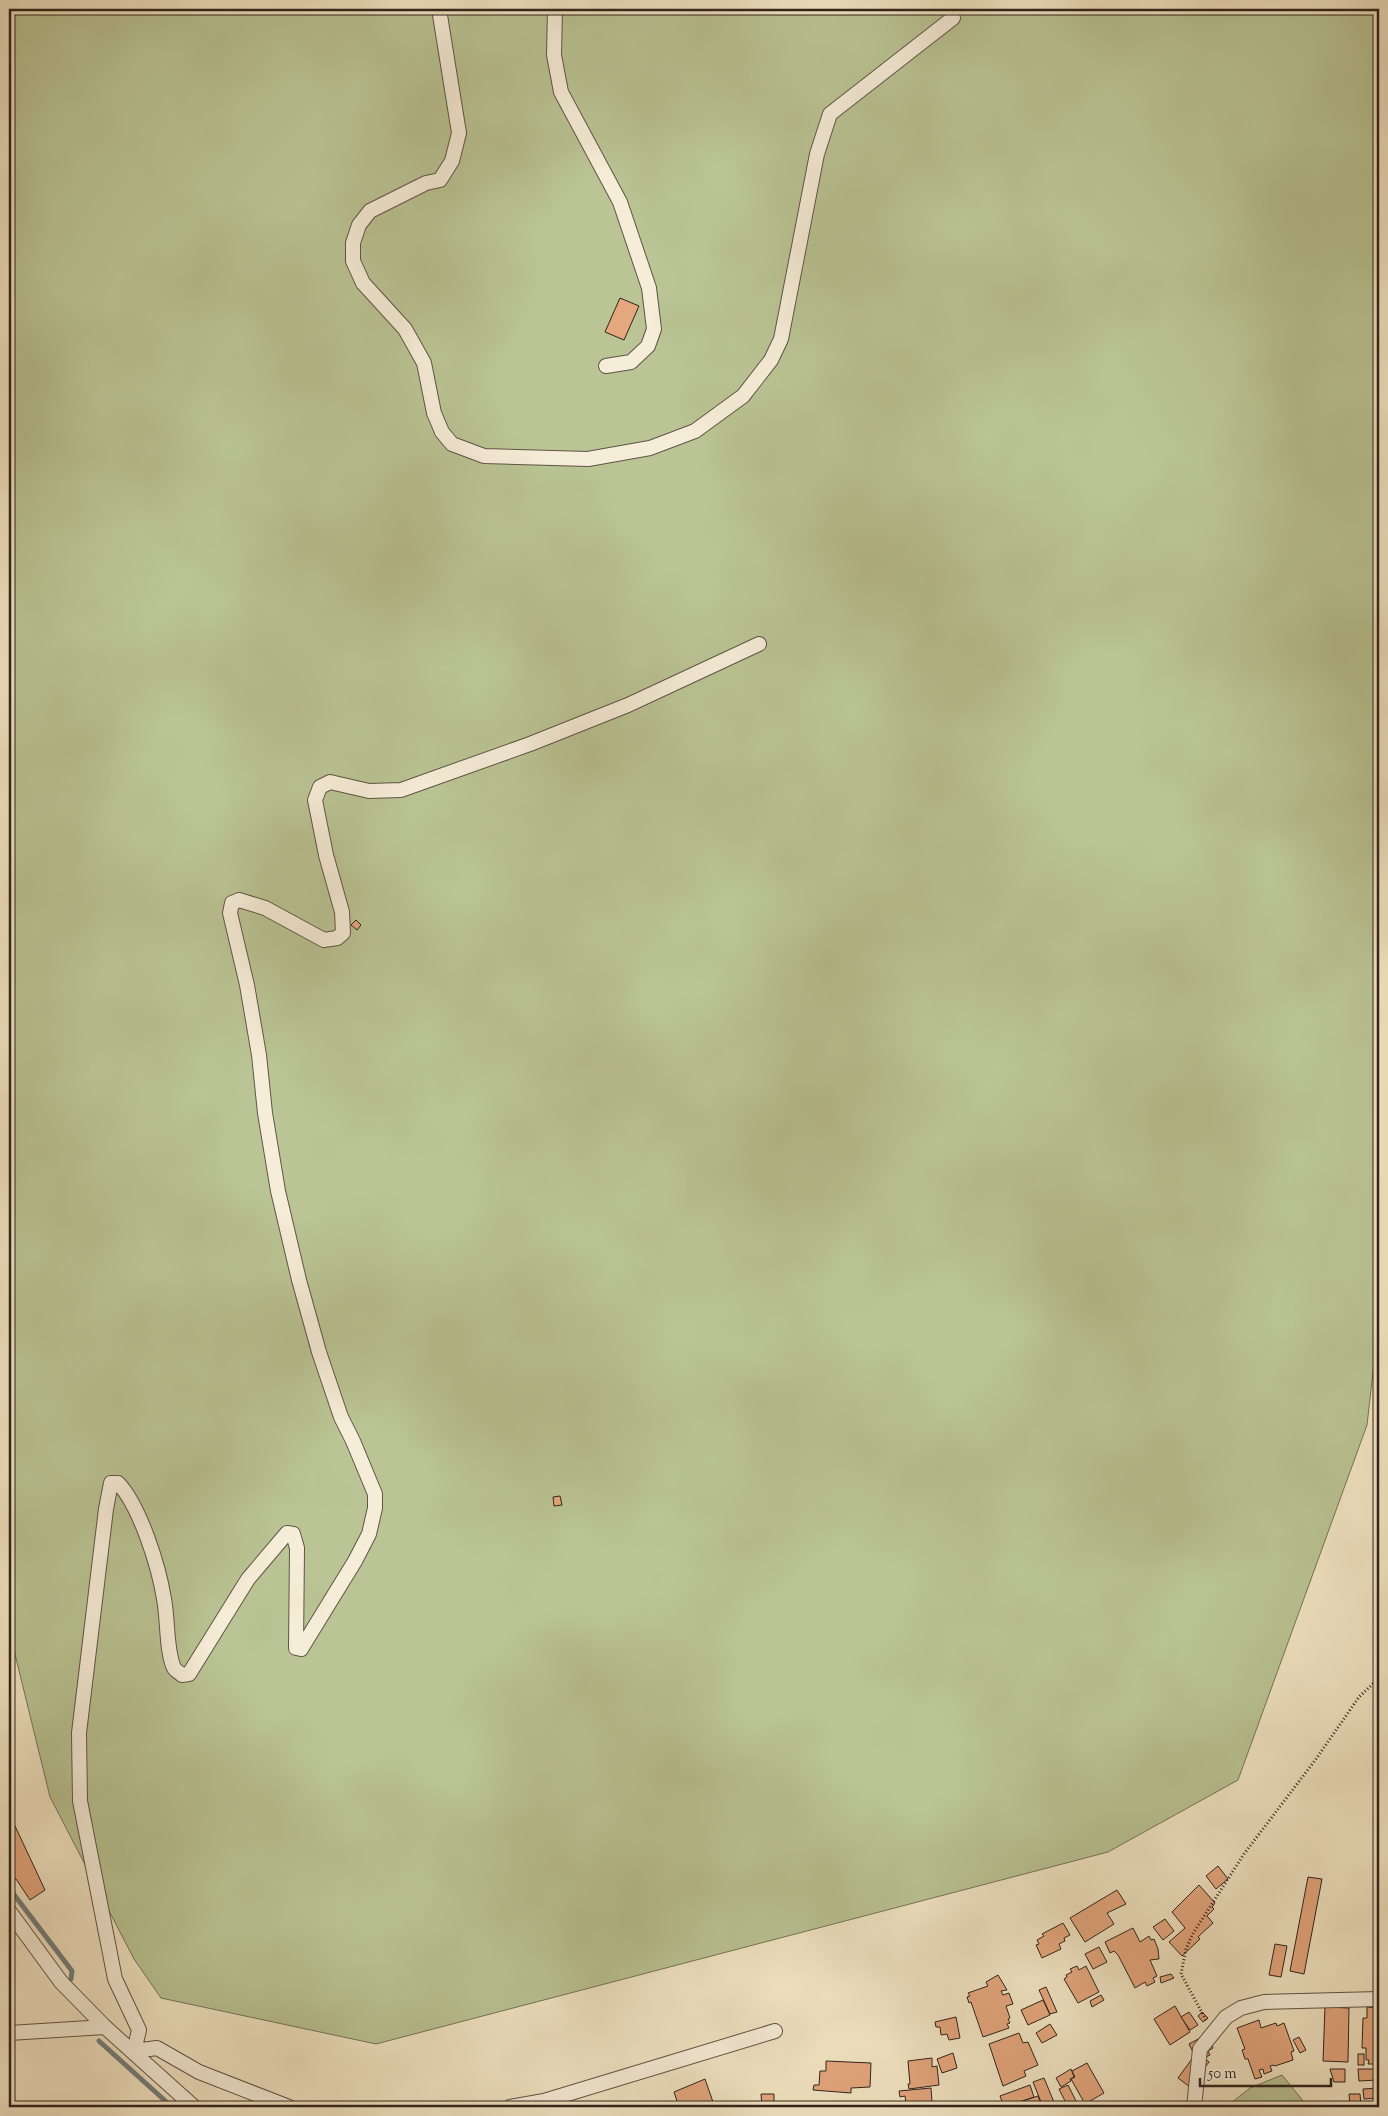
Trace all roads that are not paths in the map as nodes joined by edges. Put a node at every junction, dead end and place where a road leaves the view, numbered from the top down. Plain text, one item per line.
1 (439, 9) edge
2 (555, 9) edge
3 (953, 18) dead end
4 (606, 366) dead end
5 (759, 644) dead end
6 (9, 1911) edge
7 (1379, 1999) edge
8 (105, 2027) junction
9 (775, 2031) dead end
10 (9, 2033) edge
11 (134, 2051) junction
12 (194, 2107) edge
13 (289, 2107) edge
14 (510, 2107) edge
15 (1194, 2107) edge

1 - 3 street
2 - 4 street
5 - 11 street
6 - 8 street
7 - 15 street
8 - 10 street
8 - 11 street
9 - 14 street
11 - 12 street
11 - 13 street

